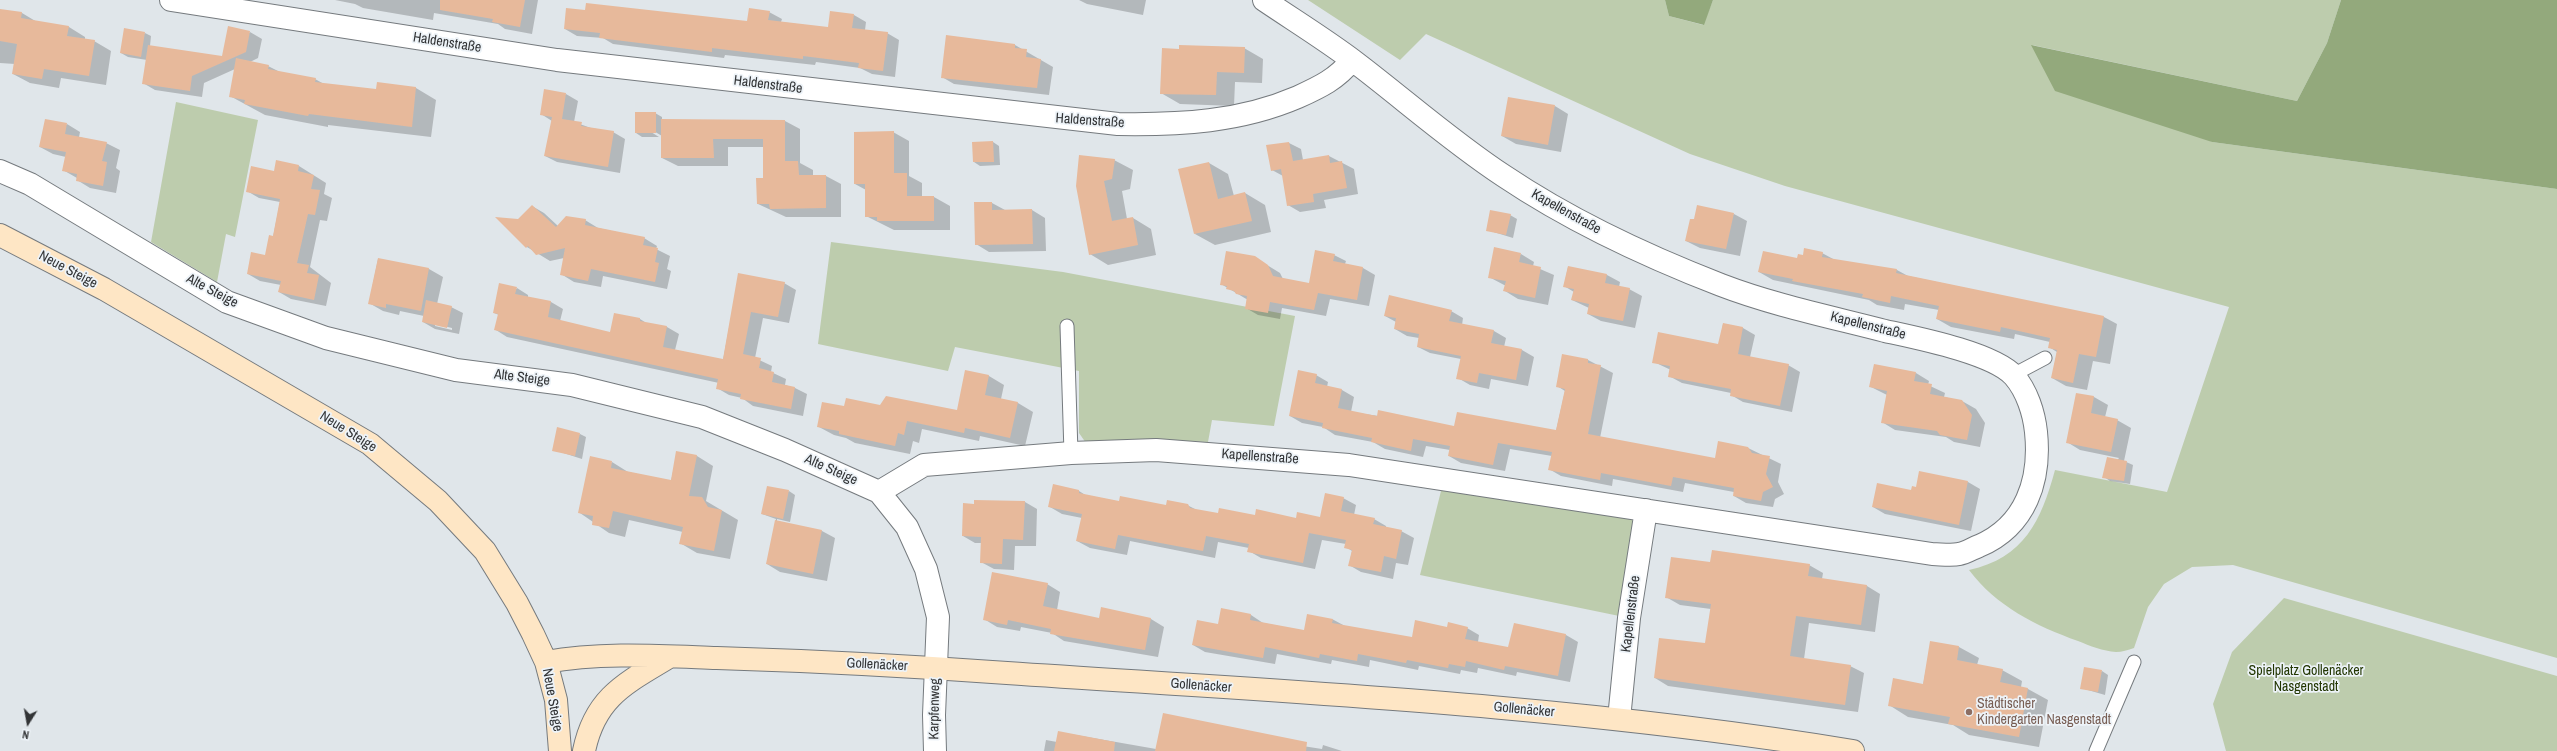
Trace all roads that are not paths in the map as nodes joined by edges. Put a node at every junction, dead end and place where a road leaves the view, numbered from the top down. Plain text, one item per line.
1 (171, 0) edge
2 (1264, 0) edge
3 (1352, 60) junction
4 (0, 171) edge
5 (0, 235) edge
6 (1067, 326) dead end
7 (2045, 358) dead end
8 (2014, 375) junction
9 (1071, 453) junction
10 (879, 492) junction
11 (1646, 510) junction
12 (670, 657) junction
13 (546, 662) junction
14 (2134, 662) dead end
15 (936, 668) junction
16 (1619, 719) junction
17 (560, 751) edge
18 (584, 751) edge
19 (935, 751) edge
20 (1853, 751) edge
21 (2096, 751) edge

1 - 3 street, Haldenstraße
2 - 3 street, Kapellenstraße
3 - 8 street, Kapellenstraße
4 - 10 street, Alte Steige
5 - 13 street, Neue Steige
6 - 9 lane
7 - 8 lane
8 - 11 street, Kapellenstraße
9 - 10 street, Kapellenstraße
9 - 11 street, Kapellenstraße
10 - 15 street, Alte Steige
11 - 16 street, Kapellenstraße
12 - 13 street, Gollenäcker
12 - 15 street, Gollenäcker
12 - 18 street
13 - 17 street, Neue Steige
14 - 21 lane
15 - 16 street, Gollenäcker
15 - 19 street, Karpfenweg
16 - 20 street, Gollenäcker

